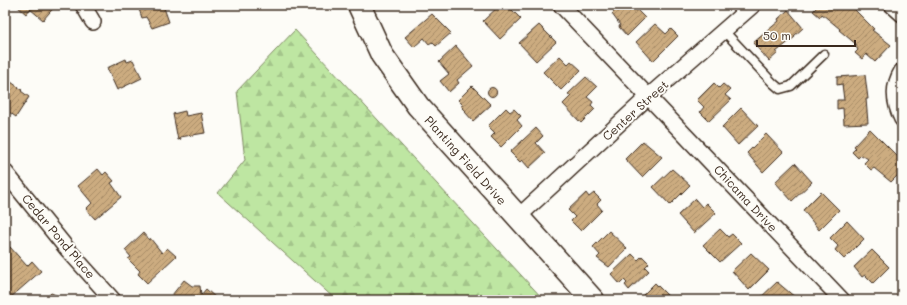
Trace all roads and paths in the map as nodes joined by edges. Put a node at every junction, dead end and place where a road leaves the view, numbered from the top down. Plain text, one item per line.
1 (83, 5) edge
2 (359, 5) edge
3 (561, 5) edge
4 (753, 5) edge
5 (892, 5) edge
6 (902, 14) edge
7 (93, 22) dead end
8 (724, 31) junction
9 (824, 54) dead end
10 (902, 71) edge
11 (649, 96) junction
12 (902, 119) edge
13 (5, 172) edge
14 (518, 217) junction
15 (114, 300) edge
16 (593, 300) edge
17 (842, 300) edge

1 - 7 street
2 - 14 street, Planting Field Drive
3 - 11 street, Chicama Drive
4 - 8 street, Center Street
5 - 6 street
8 - 9 lane
8 - 11 street, Center Street
10 - 12 street
11 - 14 street, Center Street
11 - 17 street, Chicama Drive
13 - 15 street, Cedar Pond Place
14 - 16 street, Planting Field Drive

